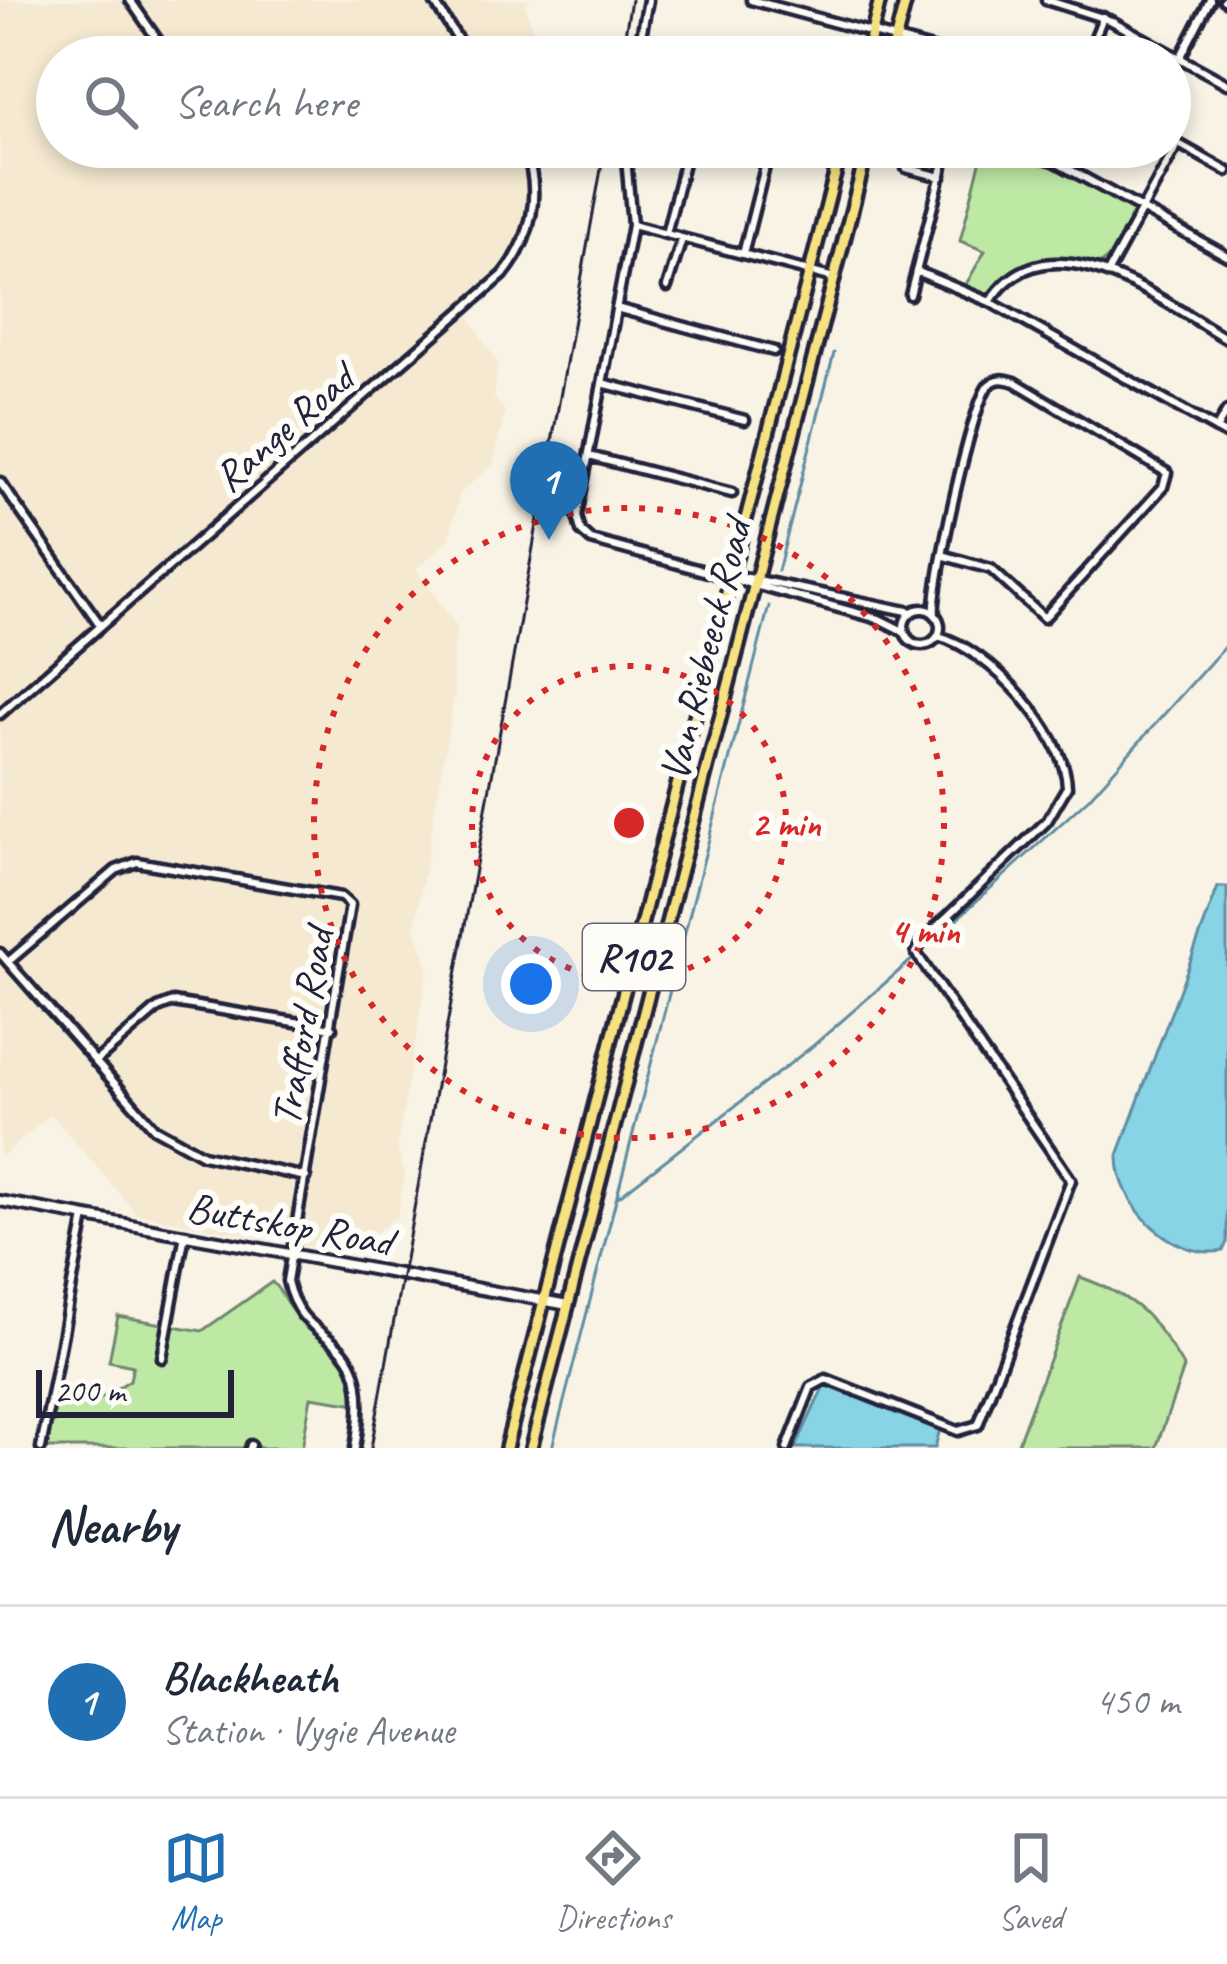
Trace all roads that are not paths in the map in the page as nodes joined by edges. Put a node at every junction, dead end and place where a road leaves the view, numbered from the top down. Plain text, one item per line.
1 (130, 0) edge
2 (433, 0) edge
3 (648, 0) edge
4 (752, 0) edge
5 (880, 0) edge
6 (906, 0) edge
7 (1046, 0) edge
8 (1210, 0) edge
9 (1102, 17) junction
10 (872, 32) junction
11 (155, 36) edge
12 (456, 36) edge
13 (642, 36) edge
14 (871, 36) edge
15 (888, 36) edge
16 (897, 36) edge
17 (1095, 36) edge
18 (1138, 36) edge
19 (1191, 37) edge
20 (1191, 64) edge
21 (1227, 84) edge
22 (1191, 151) edge
23 (530, 168) edge
24 (627, 168) edge
25 (683, 168) edge
26 (765, 168) edge
27 (837, 168) edge
28 (863, 168) edge
29 (906, 168) dead end
30 (943, 168) edge
31 (1068, 168) edge
32 (1161, 168) edge
33 (1227, 171) edge
34 (940, 177) junction
35 (1142, 209) junction
36 (632, 224) junction
37 (666, 234) junction
38 (682, 238) junction
39 (743, 254) junction
40 (1227, 256) edge
41 (916, 271) junction
42 (810, 272) junction
43 (1108, 272) junction
44 (834, 278) junction
45 (667, 287) dead end
46 (910, 295) dead end
47 (991, 302) junction
48 (616, 308) junction
49 (1227, 339) edge
50 (775, 351) dead end
51 (602, 382) junction
52 (1227, 411) edge
53 (745, 420) dead end
54 (1216, 429) junction
55 (1227, 435) edge
56 (589, 456) junction
57 (0, 482) edge
58 (732, 493) dead end
59 (942, 555) junction
60 (730, 576) junction
61 (755, 583) junction
62 (932, 591) junction
63 (914, 611) junction
64 (935, 615) junction
65 (101, 626) junction
66 (905, 632) junction
67 (938, 636) junction
68 (0, 714) edge
69 (0, 952) edge
70 (8, 962) junction
71 (332, 1028) junction
72 (94, 1063) junction
73 (306, 1178) junction
74 (0, 1201) edge
75 (85, 1216) junction
76 (184, 1234) junction
77 (292, 1254) junction
78 (544, 1299) junction
79 (568, 1305) junction
80 (162, 1358) dead end
81 (41, 1448) edge
82 (355, 1448) edge
83 (506, 1448) edge
84 (531, 1448) edge
85 (787, 1448) edge

1 - 11 street
2 - 12 street
3 - 13 street
4 - 10 street
5 - 10 main road
6 - 16 main road
7 - 9 street
8 - 19 street
9 - 17 street
9 - 18 street
10 - 14 main road
10 - 15 street
20 - 21 street
22 - 33 street
23 - 65 street, Range Road
24 - 36 street
25 - 37 street
26 - 39 street
27 - 42 main road, Van Riebeeck Road / R102
28 - 44 main road, Van Riebeeck Road / R102
29 - 34 street
30 - 34 street
31 - 35 street
32 - 35 street
34 - 41 street
35 - 40 street
35 - 43 street
36 - 37 street
36 - 48 street
37 - 38 street
38 - 39 street
38 - 45 street
39 - 42 street
41 - 46 street
41 - 47 street
42 - 44 street
42 - 60 main road, Van Riebeeck Road / R102
43 - 47 street
43 - 49 street
44 - 61 main road, Van Riebeeck Road / R102
47 - 54 street
48 - 50 street
48 - 51 street
51 - 53 street
51 - 56 street
52 - 54 street
54 - 55 street
56 - 58 street
56 - 60 street
57 - 65 street
59 - 59 street
59 - 62 street
60 - 61 street
60 - 78 main road, Van Riebeeck Road / R102
61 - 63 street
61 - 66 street
61 - 79 main road, Van Riebeeck Road / R102
62 - 63 street
62 - 64 street
63 - 64 street
63 - 66 street
64 - 67 street
65 - 68 street, Range Road
66 - 67 street
67 - 85 street
69 - 70 street
70 - 71 street, Trafford Road
70 - 72 street
71 - 72 street
71 - 73 street, Trafford Road
72 - 73 street
73 - 77 street, Trafford Road
74 - 75 street, Buttskop Road
75 - 76 street, Buttskop Road
75 - 81 street
76 - 77 street, Buttskop Road
76 - 80 street
77 - 78 street, Buttskop Road
77 - 82 street, Trafford Road
78 - 79 street, Buttskop Road
78 - 83 main road, Van Riebeeck Road / R102
79 - 84 main road, Van Riebeeck Road / R102

